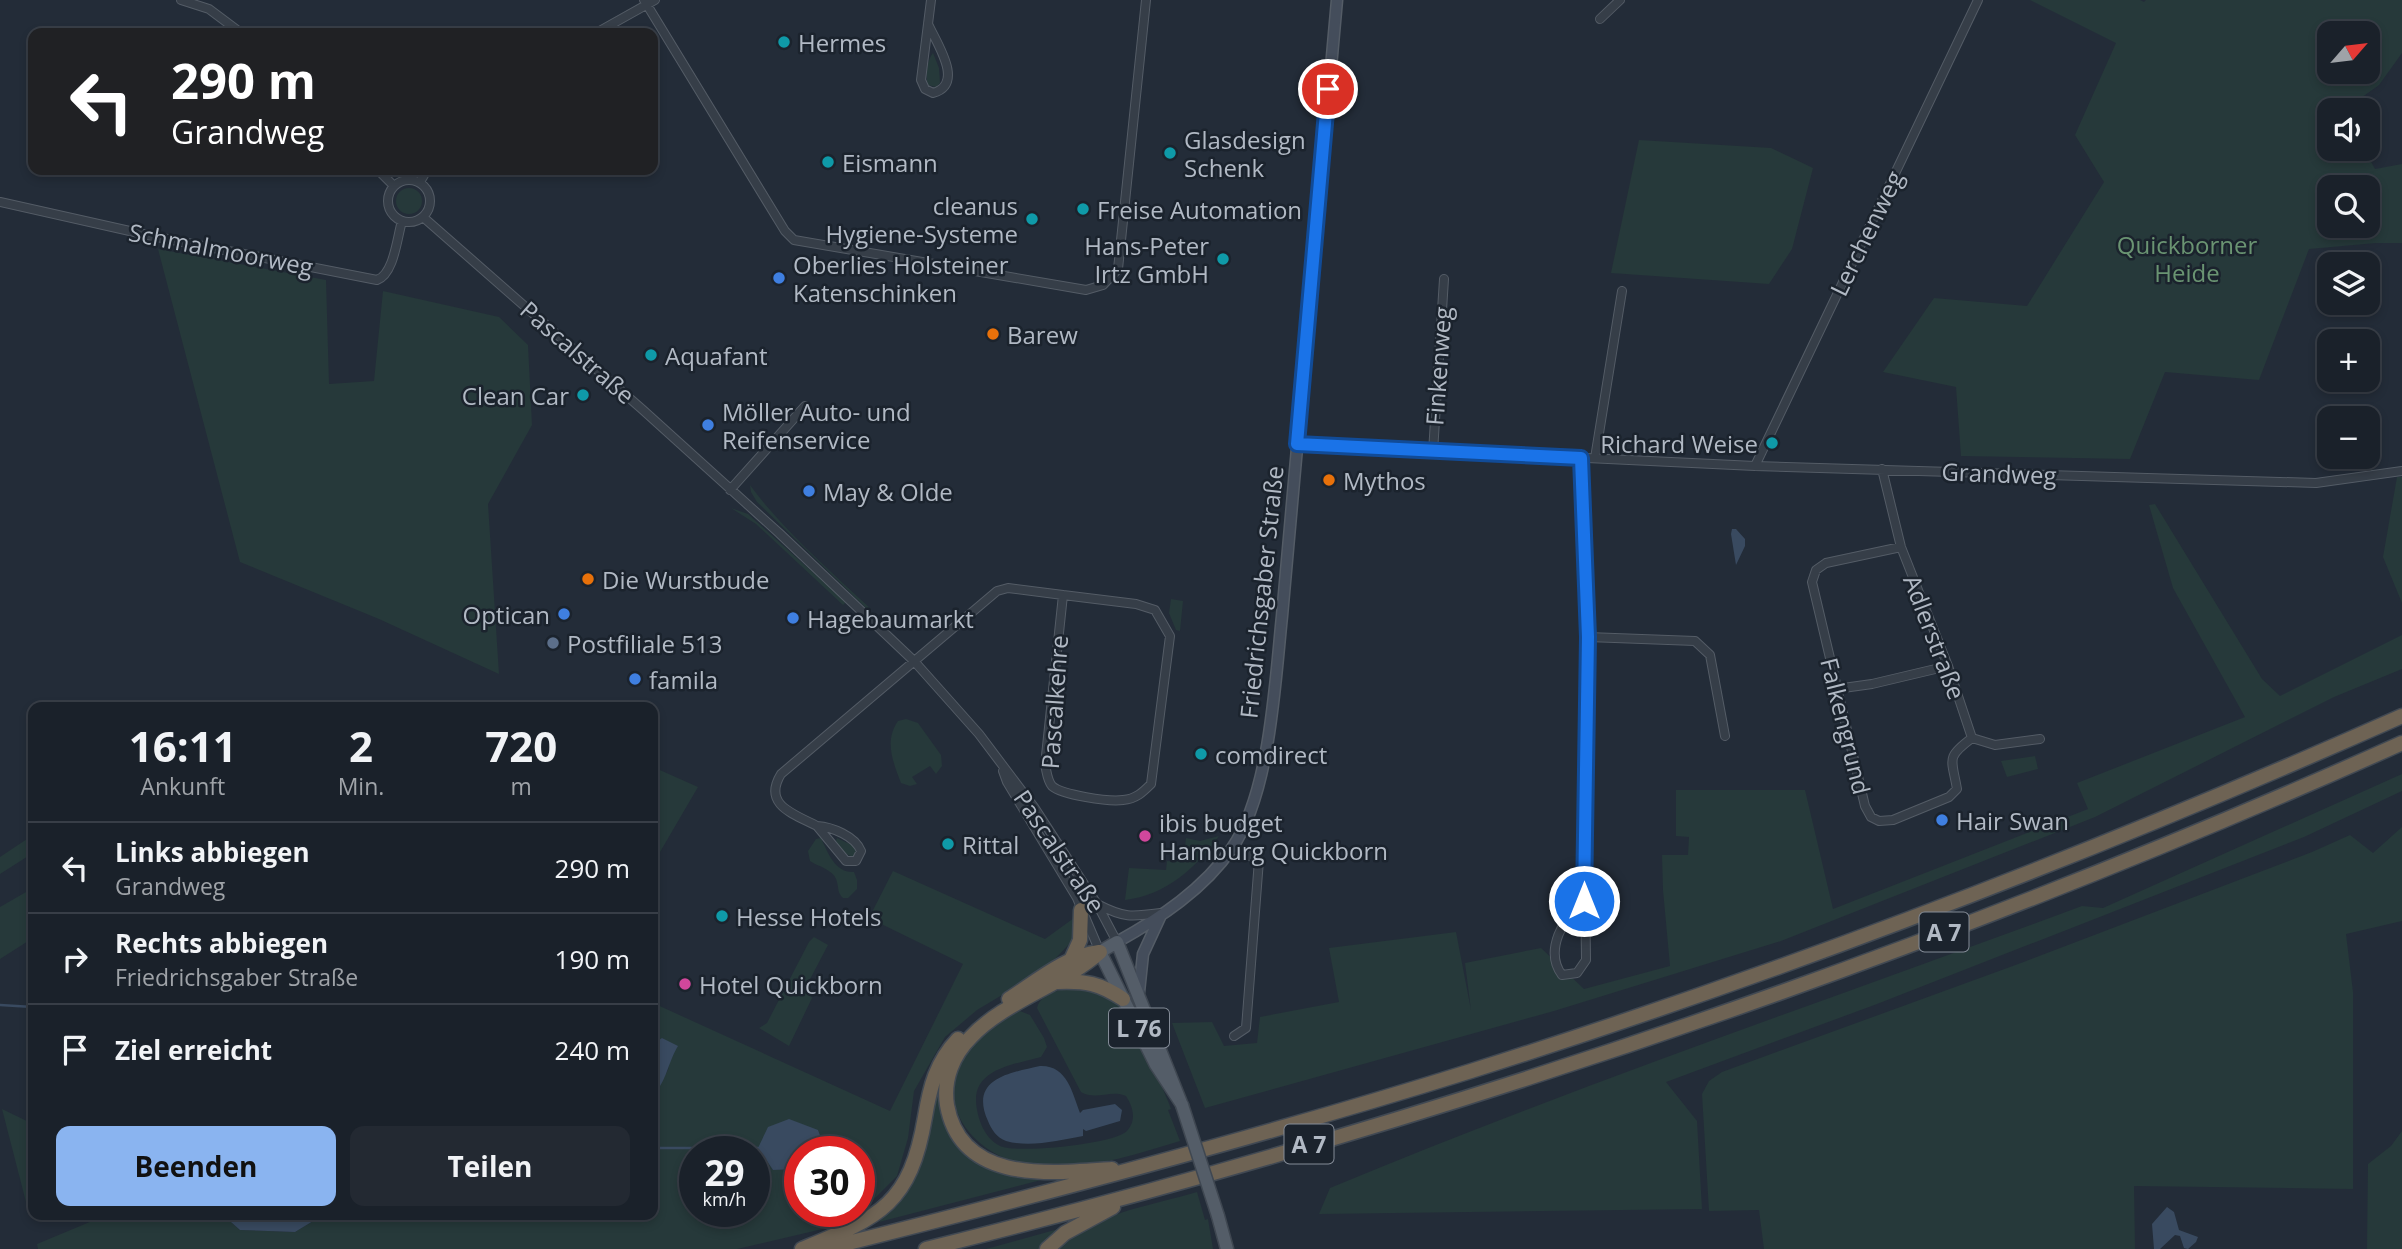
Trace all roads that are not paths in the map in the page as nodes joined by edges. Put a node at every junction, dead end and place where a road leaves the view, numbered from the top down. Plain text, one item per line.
1 (181, 0) edge
2 (931, 0) edge
3 (1146, 0) edge
4 (1337, 0) edge
5 (1620, 0) edge
6 (1978, 0) edge
7 (649, 2) edge
8 (1600, 19) dead end
9 (928, 24) junction
10 (234, 28) edge
11 (605, 28) edge
12 (383, 175) edge
13 (424, 175) edge
14 (420, 182) junction
15 (394, 186) junction
16 (0, 202) edge
17 (423, 218) junction
18 (402, 221) junction
19 (1444, 279) dead end
20 (1622, 291) dead end
21 (805, 406) dead end
22 (1297, 444) junction
23 (1433, 452) junction
24 (1581, 458) junction
25 (1595, 458) junction
26 (1755, 466) junction
27 (1882, 469) junction
28 (2402, 471) edge
29 (730, 490) junction
30 (1901, 547) junction
31 (1063, 595) junction
32 (1588, 637) junction
33 (914, 661) junction
34 (1948, 666) junction
35 (1836, 689) junction
36 (2402, 716) edge
37 (1725, 736) dead end
38 (1972, 738) junction
39 (2040, 739) dead end
40 (2402, 743) edge
41 (999, 761) junction
42 (817, 826) junction
43 (1232, 848) junction
44 (1584, 901) junction
45 (1097, 904) junction
46 (1081, 910) junction
47 (1162, 913) junction
48 (1117, 942) junction
49 (1100, 952) junction
50 (1071, 960) junction
51 (1056, 982) junction
52 (1139, 992) junction
53 (1123, 999) junction
54 (1234, 1036) dead end
55 (1182, 1104) junction
56 (1149, 1166) junction
57 (1142, 1192) junction
58 (802, 1249) edge
59 (824, 1249) edge
60 (926, 1249) edge
61 (1047, 1249) edge
62 (1227, 1249) edge

1 - 10 street
2 - 9 street
3 - 7 street
4 - 22 main road, Friedrichsgaber Straße / L 76
5 - 8 street
6 - 26 street, Lerchenweg
7 - 11 street
9 - 9 street
12 - 15 street
13 - 14 street
14 - 15 street
14 - 17 street
15 - 18 street
16 - 18 street, Schmalmoorweg
17 - 18 street
17 - 29 street, Pascalstraße
19 - 23 street, Finkenweg
20 - 25 street
21 - 29 street
22 - 23 street, Grandweg
22 - 43 main road, Friedrichsgaber Straße / L 76
23 - 24 street, Grandweg
24 - 25 street, Grandweg
24 - 32 street
25 - 26 street, Grandweg
26 - 27 street, Grandweg
27 - 28 street, Grandweg
27 - 30 street, Adlerstraße
29 - 33 street, Pascalstraße
30 - 34 street, Adlerstraße
30 - 35 street, Falkengrund
31 - 31 street, Pascalkehre
31 - 33 street
32 - 37 street
32 - 44 street
33 - 41 street, Pascalstraße
33 - 42 street
34 - 35 street
34 - 38 street, Adlerstraße
35 - 38 street, Falkengrund
36 - 56 highway, A 7
38 - 39 street
40 - 57 highway, A 7
41 - 45 street, Pascalstraße
41 - 46 street, Pascalstraße
42 - 42 street
43 - 47 main road, Friedrichsgaber Straße / L 76
43 - 54 street
44 - 44 street
45 - 47 street
45 - 48 street, Pascalstraße
46 - 49 street, Pascalstraße
46 - 50 highway
47 - 48 main road, Friedrichsgaber Straße / L 76
47 - 52 main road, Friedrichsgaber Straße / L 76
48 - 49 main road, Friedrichsgaber Straße / L 76
48 - 52 main road, Friedrichsgaber Straße / L 76
49 - 50 highway
49 - 51 highway
49 - 53 main road, Friedrichsgaber Straße / L 76
50 - 58 highway
51 - 53 highway
51 - 56 highway
52 - 55 main road, Friedrichsgaber Straße / L 76
53 - 55 main road, Friedrichsgaber Straße / L 76
55 - 62 main road, Friedrichsgaber Straße / L 76, bridge
56 - 59 highway, A 7
57 - 60 highway, A 7
57 - 61 highway

